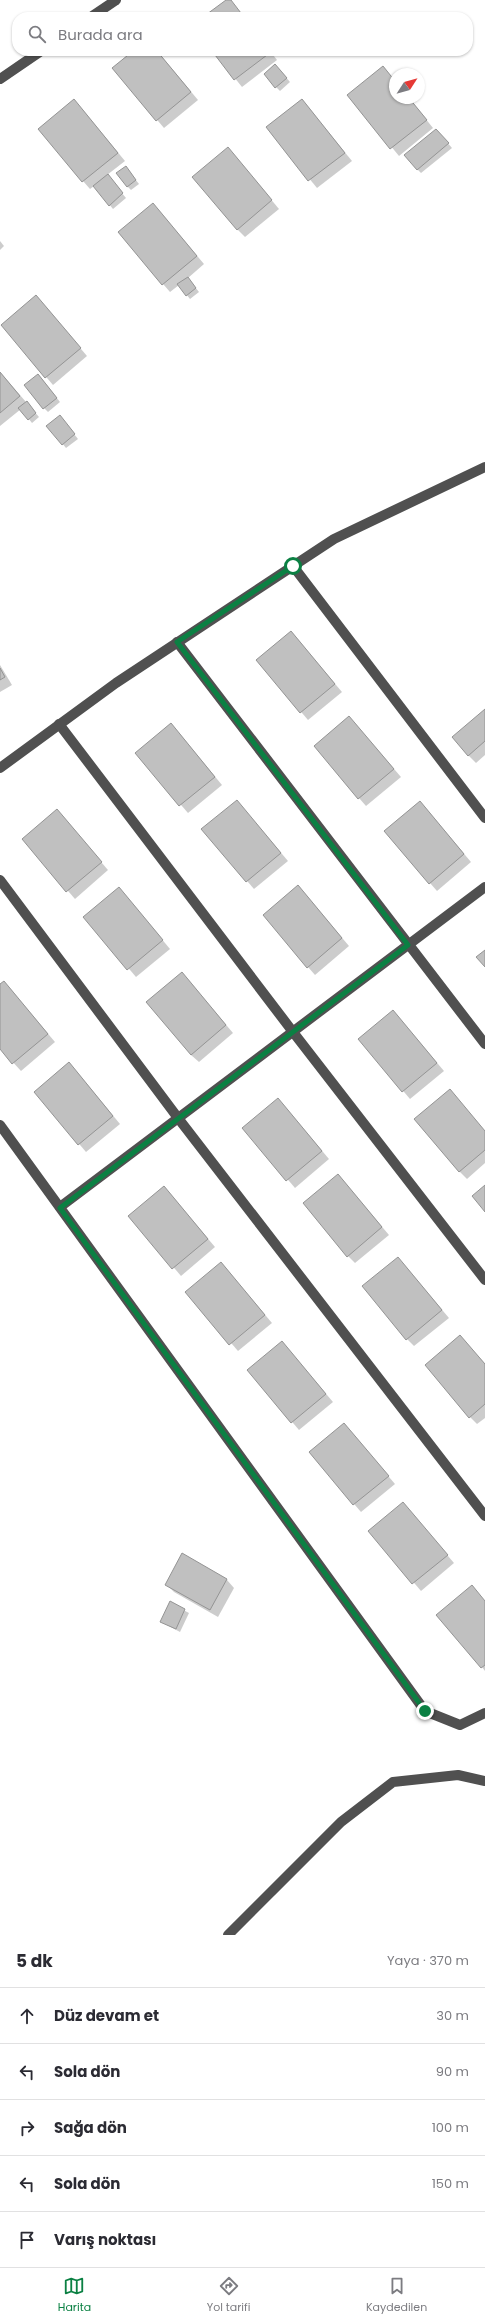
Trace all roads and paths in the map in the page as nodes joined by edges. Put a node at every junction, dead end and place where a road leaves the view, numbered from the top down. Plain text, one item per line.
1 (116, 0) edge
2 (98, 12) edge
3 (34, 56) edge
4 (0, 79) edge
5 (485, 467) edge
6 (293, 566) junction
7 (177, 642) junction
8 (59, 724) junction
9 (0, 768) edge
10 (485, 818) edge
11 (0, 880) edge
12 (485, 887) edge
13 (408, 945) junction
14 (293, 1032) junction
15 (485, 1044) edge
16 (178, 1118) junction
17 (0, 1125) edge
18 (60, 1208) junction
19 (485, 1280) edge
20 (485, 1516) edge
21 (485, 1713) edge
22 (485, 1781) edge
23 (228, 1935) edge

1 - 2 street
3 - 4 street
5 - 6 street
6 - 7 street
6 - 10 street
7 - 8 street
7 - 13 street
8 - 9 street
8 - 14 street
11 - 16 street
12 - 13 street
13 - 14 street
13 - 15 street
14 - 16 street
14 - 19 street
16 - 18 street
16 - 20 street
17 - 18 street
18 - 21 street
22 - 23 street

